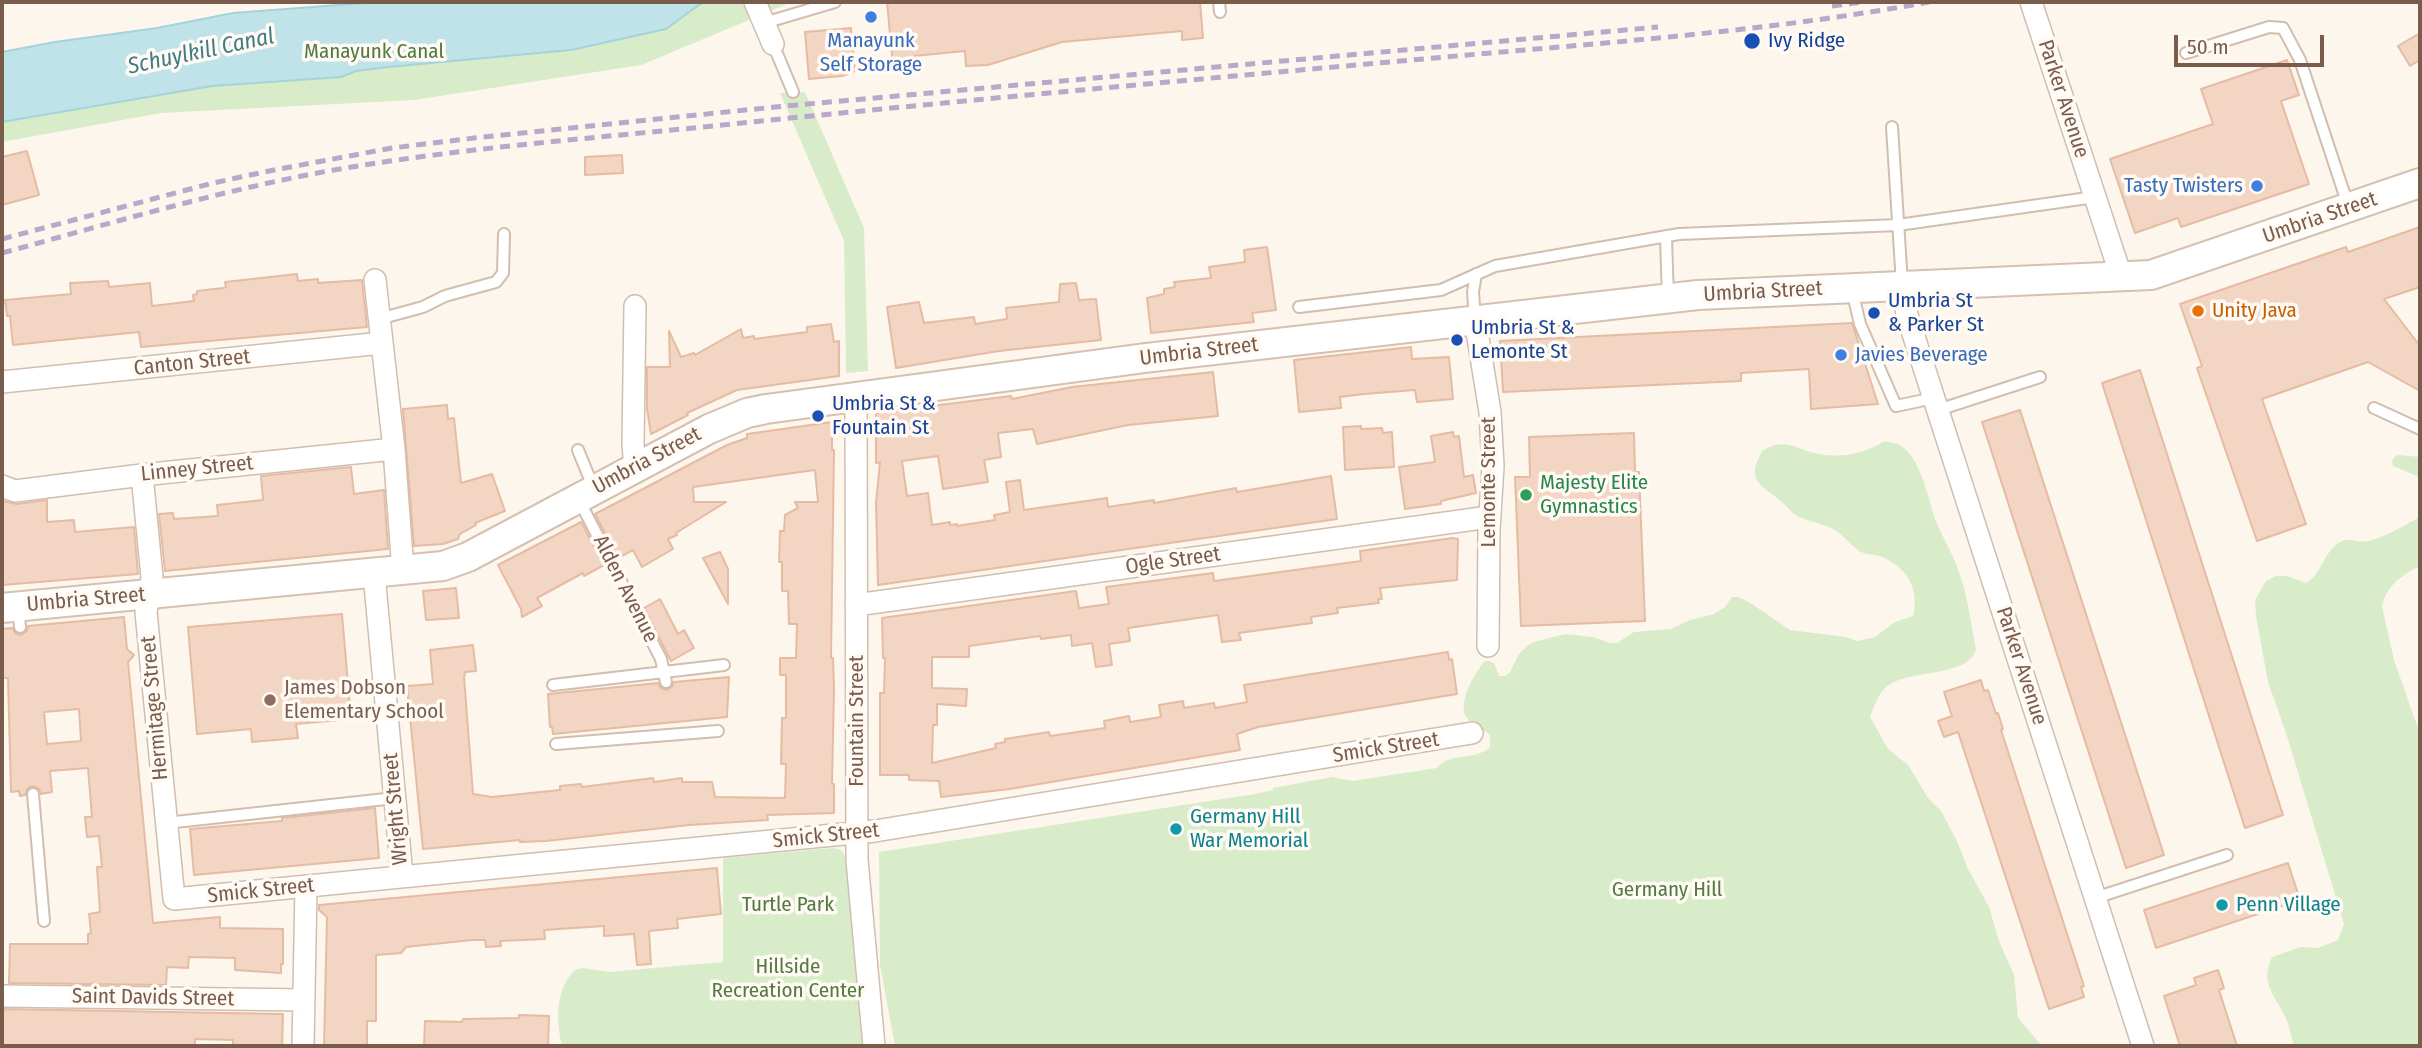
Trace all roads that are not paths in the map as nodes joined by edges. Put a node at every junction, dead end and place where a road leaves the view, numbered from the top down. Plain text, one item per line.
1 (755, 2) edge
2 (835, 2) edge
3 (2031, 2) edge
4 (764, 23) junction
5 (773, 44) joint
6 (2186, 53) dead end
7 (793, 92) dead end
8 (1892, 127) dead end
9 (2420, 183) edge
10 (2095, 197) junction
11 (2348, 208) junction
12 (1898, 225) junction
13 (504, 234) dead end
14 (1666, 238) junction
15 (1476, 274) junction
16 (2121, 276) junction
17 (375, 280) dead end
18 (1903, 286) junction
19 (1852, 287) junction
20 (1668, 298) junction
21 (635, 306) dead end
22 (1299, 307) dead end
23 (379, 319) junction
24 (1475, 319) junction
25 (382, 343) junction
26 (2040, 377) dead end
27 (2, 382) edge
28 (856, 396) junction
29 (1936, 404) junction
30 (2374, 408) dead end
31 (2420, 429) edge
32 (394, 449) junction
33 (578, 450) dead end
34 (635, 468) junction
35 (142, 475) junction
36 (2, 486) edge
37 (586, 494) junction
38 (1489, 517) junction
39 (403, 570) junction
40 (374, 574) junction
41 (149, 594) junction
42 (856, 606) junction
43 (13, 614) edge
44 (1488, 646) dead end
45 (724, 666) dead end
46 (665, 677) junction
47 (553, 685) dead end
48 (669, 722) dead end
49 (718, 731) dead end
50 (1472, 733) dead end
51 (670, 735) junction
52 (556, 744) dead end
53 (33, 794) dead end
54 (395, 798) junction
55 (166, 823) junction
56 (857, 833) junction
57 (2227, 855) dead end
58 (402, 876) junction
59 (306, 887) junction
60 (2095, 898) junction
61 (174, 899) joint
62 (44, 921) dead end
63 (2, 996) edge
64 (304, 1000) junction
65 (303, 1046) edge
66 (874, 1046) edge
67 (2143, 1046) edge

1 - 4 street
2 - 4 lane
3 - 10 street, Parker Avenue
4 - 5 street
5 - 7 lane
6 - 11 lane
8 - 12 lane
9 - 11 main road, Umbria Street
10 - 12 lane
10 - 16 street, Parker Avenue
11 - 16 main road, Umbria Street
12 - 14 lane
12 - 18 lane
13 - 23 lane
14 - 15 lane
14 - 20 lane
15 - 22 lane
15 - 24 lane
16 - 18 main road, Umbria Street
17 - 23 street
18 - 19 main road, Umbria Street
18 - 29 street, Parker Avenue
19 - 20 main road, Umbria Street
19 - 29 lane
20 - 24 main road, Umbria Street
21 - 34 street
23 - 25 street
24 - 28 main road, Umbria Street
24 - 38 street, Lemonte Street
25 - 27 street, Canton Street
25 - 32 street
26 - 29 lane
28 - 34 main road, Umbria Street
28 - 42 street, Fountain Street
29 - 60 street, Parker Avenue
30 - 31 lane
32 - 35 street, Linney Street
32 - 39 street
33 - 37 lane, Alden Avenue
34 - 37 main road, Umbria Street
35 - 36 street, Linney Street
35 - 41 street, Hermitage Street
37 - 39 main road, Umbria Street
37 - 46 lane, Alden Avenue
38 - 42 street, Ogle Street
38 - 44 street, Lemonte Street
39 - 40 main road, Umbria Street
40 - 41 main road, Umbria Street
40 - 54 street, Wright Street
41 - 43 main road, Umbria Street
41 - 55 street, Hermitage Street
42 - 56 street, Fountain Street
45 - 46 lane
46 - 47 lane
48 - 51 lane
49 - 51 lane
50 - 56 street, Smick Street
51 - 52 lane
53 - 62 lane
54 - 55 lane
54 - 58 street, Wright Street
55 - 61 street, Hermitage Street
56 - 58 street, Smick Street
56 - 66 street, Fountain Street
57 - 60 lane
58 - 59 street, Smick Street
59 - 61 street, Smick Street
59 - 64 street
60 - 67 street, Parker Avenue
63 - 64 street, Saint Davids Street
64 - 65 street

